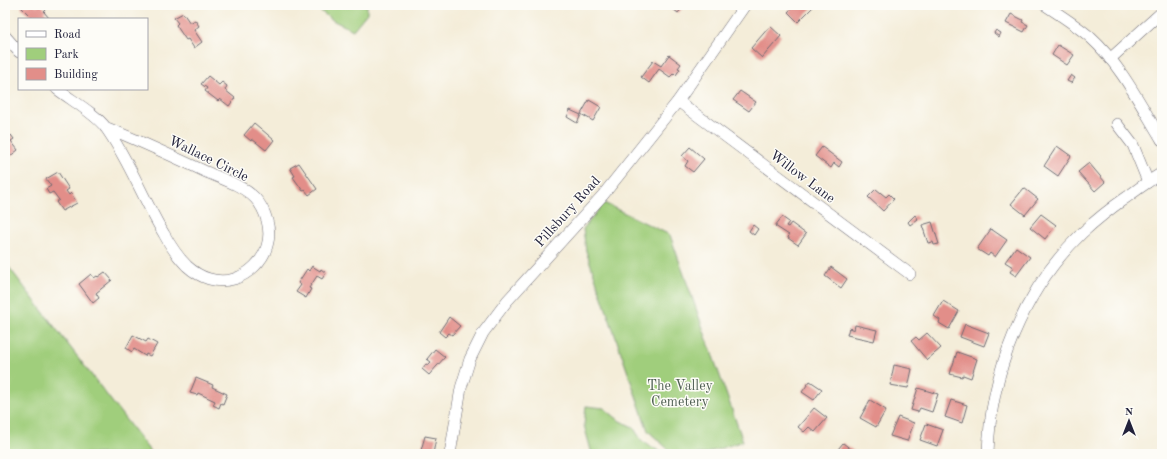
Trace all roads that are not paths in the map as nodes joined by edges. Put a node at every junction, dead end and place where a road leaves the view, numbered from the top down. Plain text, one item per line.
1 (746, 5) edge
2 (1045, 5) edge
3 (1162, 12) edge
4 (5, 36) edge
5 (18, 51) edge
6 (1110, 59) junction
7 (58, 90) edge
8 (678, 101) junction
9 (1117, 124) dead end
10 (105, 127) junction
11 (1162, 140) edge
12 (1162, 173) edge
13 (1148, 182) junction
14 (910, 274) dead end
15 (450, 454) edge
16 (988, 454) edge

1 - 8 street, Pillsbury Road
2 - 6 street
3 - 6 street
4 - 5 street
6 - 11 street
7 - 10 street, Wallace Circle
8 - 14 street, Willow Lane
8 - 15 street, Pillsbury Road
9 - 13 street
10 - 10 street, Wallace Circle
12 - 13 street
13 - 16 street

